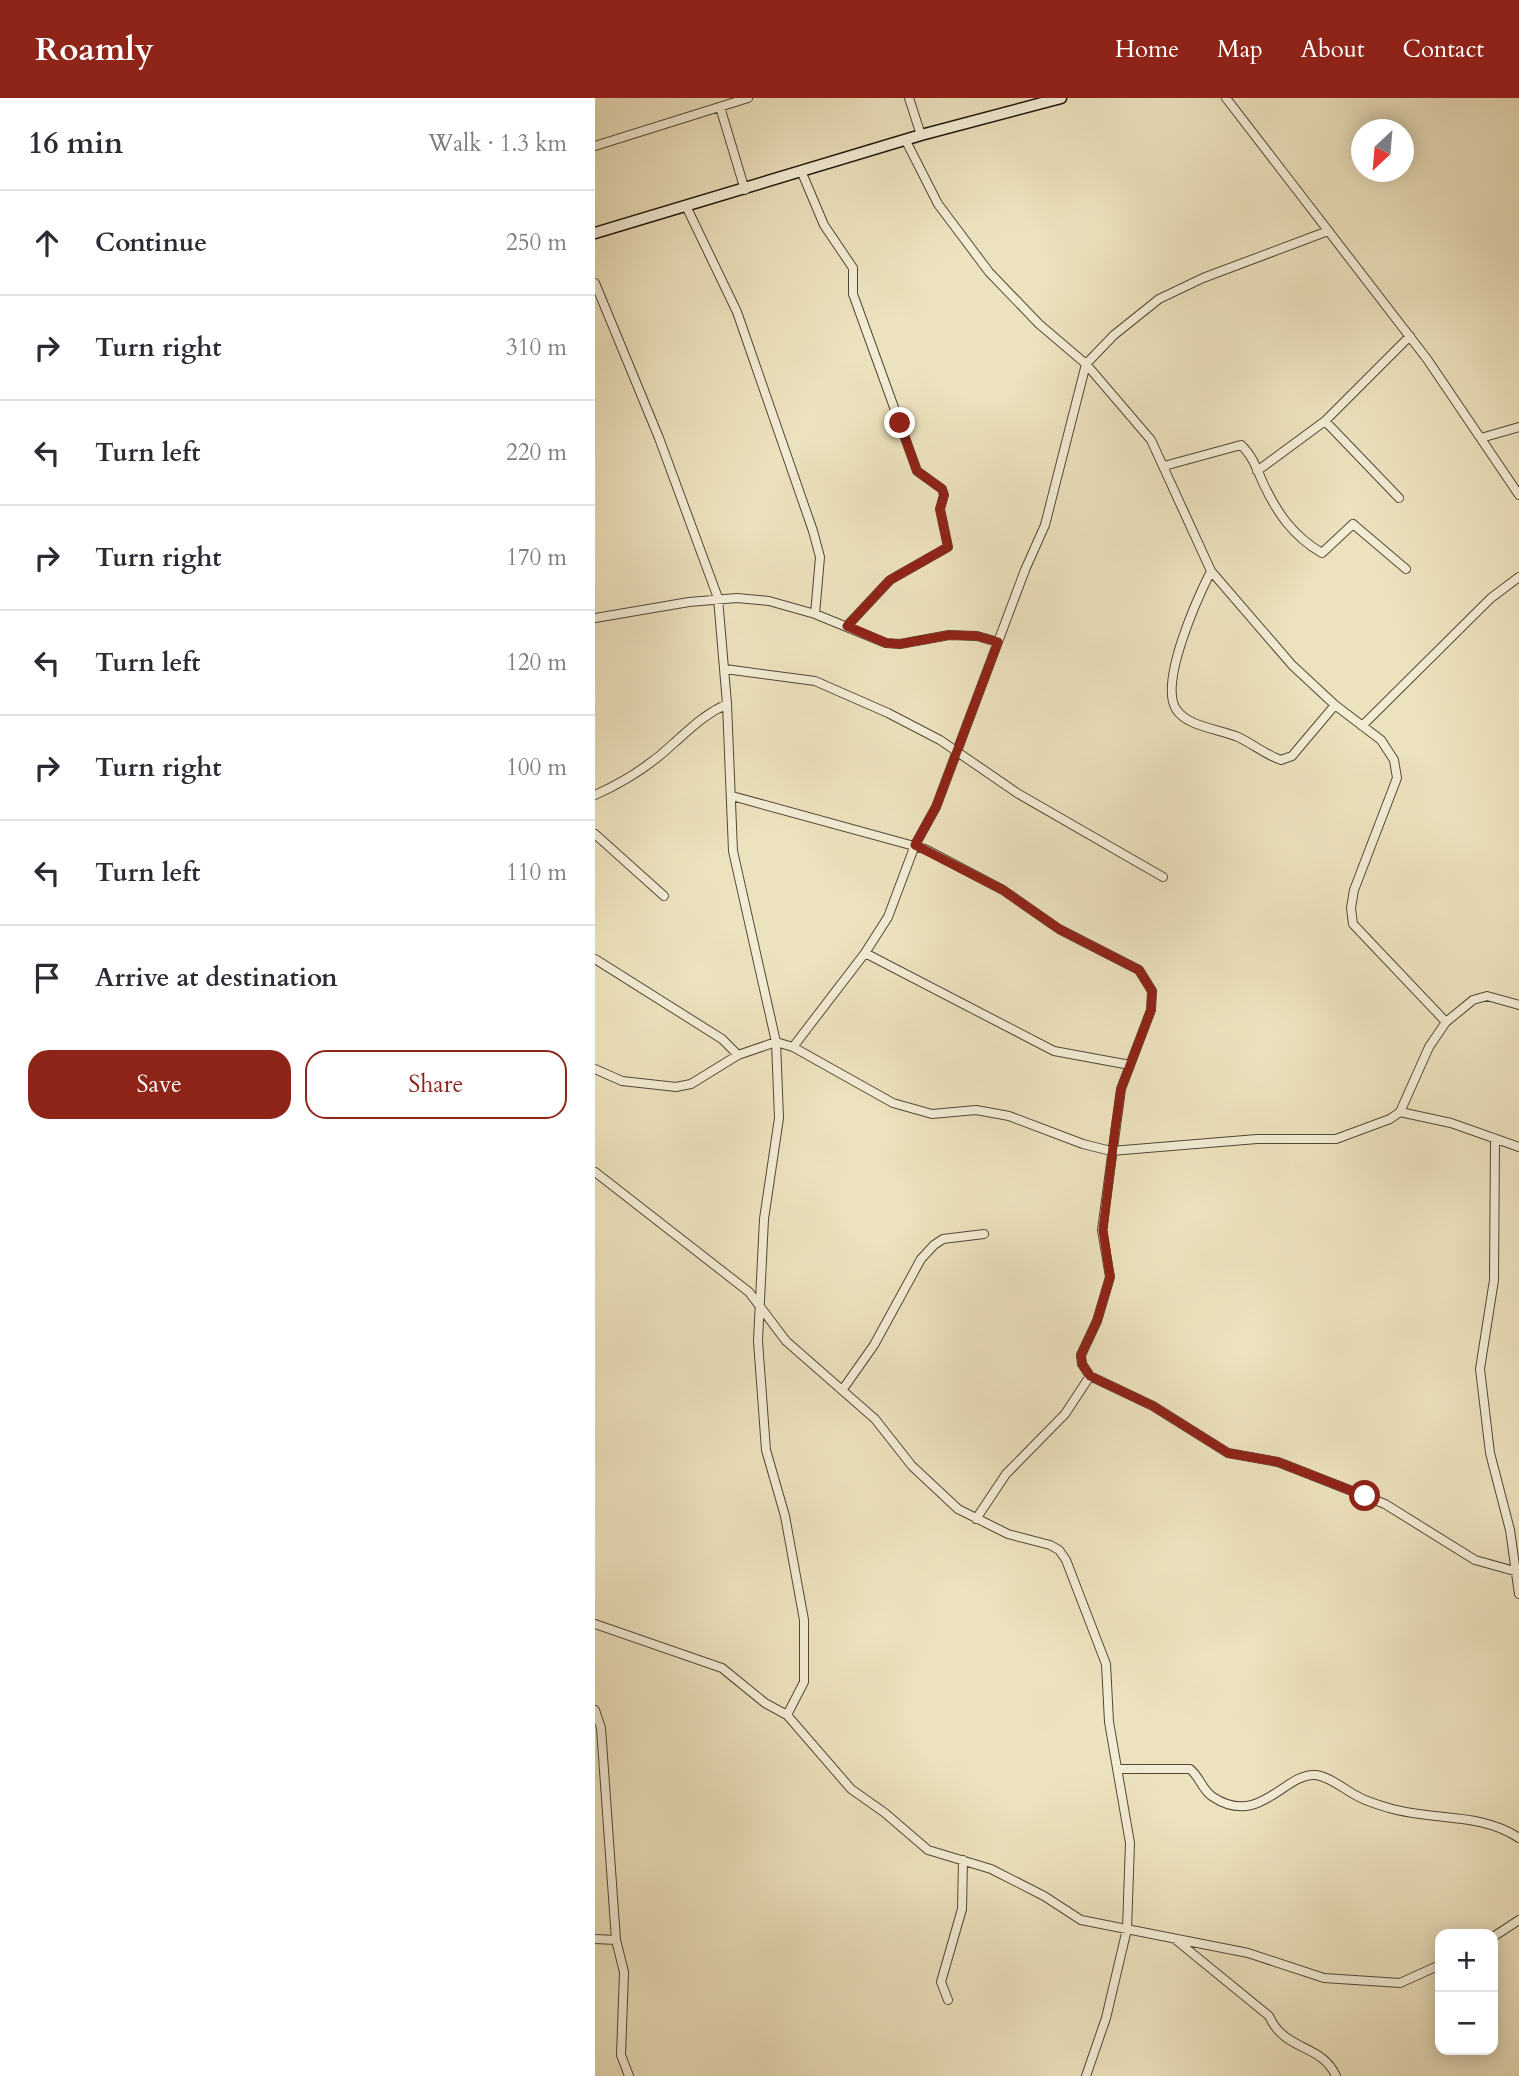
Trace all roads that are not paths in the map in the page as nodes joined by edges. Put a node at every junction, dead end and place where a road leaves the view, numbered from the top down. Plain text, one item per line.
1 (748, 98) edge
2 (909, 98) edge
3 (1061, 98) edge
4 (1226, 98) edge
5 (720, 107) junction
6 (921, 135) junction
7 (906, 141) junction
8 (595, 146) edge
9 (802, 173) junction
10 (745, 190) junction
11 (686, 206) junction
12 (1328, 231) junction
13 (595, 233) edge
14 (595, 283) edge
15 (1410, 337) junction
16 (1086, 364) junction
17 (1325, 421) junction
18 (1519, 427) edge
19 (1481, 438) junction
20 (1164, 466) junction
21 (1257, 471) junction
22 (1519, 495) edge
23 (1399, 498) dead end
24 (1406, 569) dead end
25 (1210, 571) junction
26 (1519, 578) edge
27 (718, 598) junction
28 (815, 614) junction
29 (595, 617) edge
30 (847, 626) junction
31 (998, 642) junction
32 (725, 669) junction
33 (727, 704) junction
34 (1335, 705) junction
35 (1362, 726) junction
36 (958, 752) junction
37 (595, 795) edge
38 (731, 796) junction
39 (595, 834) edge
40 (915, 845) junction
41 (1163, 877) dead end
42 (664, 896) dead end
43 (865, 953) junction
44 (595, 960) edge
45 (1519, 1005) edge
46 (1446, 1022) junction
47 (776, 1042) junction
48 (793, 1047) junction
49 (738, 1055) junction
50 (1130, 1065) junction
51 (595, 1069) edge
52 (1400, 1112) junction
53 (1495, 1140) junction
54 (1519, 1147) edge
55 (1111, 1151) junction
56 (595, 1172) edge
57 (984, 1234) dead end
58 (758, 1302) junction
59 (1090, 1376) junction
60 (843, 1389) junction
61 (976, 1519) junction
62 (1518, 1572) edge
63 (1519, 1594) edge
64 (595, 1624) edge
65 (595, 1710) edge
66 (787, 1715) junction
67 (1118, 1769) junction
68 (1519, 1838) edge
69 (963, 1860) junction
70 (1519, 1920) edge
71 (1127, 1929) junction
72 (1498, 1934) edge
73 (595, 1939) edge
74 (1174, 1939) junction
75 (616, 1940) junction
76 (1435, 1967) edge
77 (947, 2000) dead end
78 (629, 2076) edge
79 (1086, 2076) edge
80 (1336, 2076) edge

1 - 5 street
2 - 6 street
3 - 6 street
4 - 12 street
5 - 8 street
5 - 10 street
6 - 7 street
7 - 9 street
7 - 16 street
9 - 10 street
9 - 30 street
10 - 11 street
11 - 13 street
11 - 28 street
12 - 15 street
12 - 16 street
14 - 27 street
15 - 17 street
15 - 19 street
16 - 20 street
16 - 31 street
17 - 21 street
17 - 23 street
18 - 19 street
19 - 22 street
20 - 21 street
20 - 25 street
21 - 24 street
25 - 34 street
25 - 34 street
26 - 35 street
27 - 28 street
27 - 29 street
27 - 32 street
28 - 30 street
30 - 31 street
31 - 36 street
32 - 33 street
32 - 36 street
33 - 37 street
33 - 38 street
34 - 35 street
35 - 46 street
36 - 40 street
36 - 41 street
38 - 40 street
38 - 47 street
39 - 42 street
40 - 43 street
40 - 50 street
43 - 48 street
43 - 50 street
44 - 49 street
45 - 46 street
46 - 52 street
47 - 48 street
47 - 49 street
47 - 58 street
48 - 55 street
49 - 51 street
50 - 55 street
52 - 53 street
52 - 55 street
53 - 54 street
53 - 62 street
55 - 59 street
56 - 58 street
57 - 60 street
58 - 60 street
58 - 66 street
59 - 61 street
59 - 62 street
60 - 61 street
61 - 67 street
62 - 63 street
64 - 66 street
65 - 75 street
66 - 69 street
67 - 68 street
67 - 71 street
69 - 71 street
69 - 77 street
70 - 72 street
71 - 74 street
71 - 79 street
73 - 75 street
74 - 76 street
74 - 80 street
75 - 78 street

